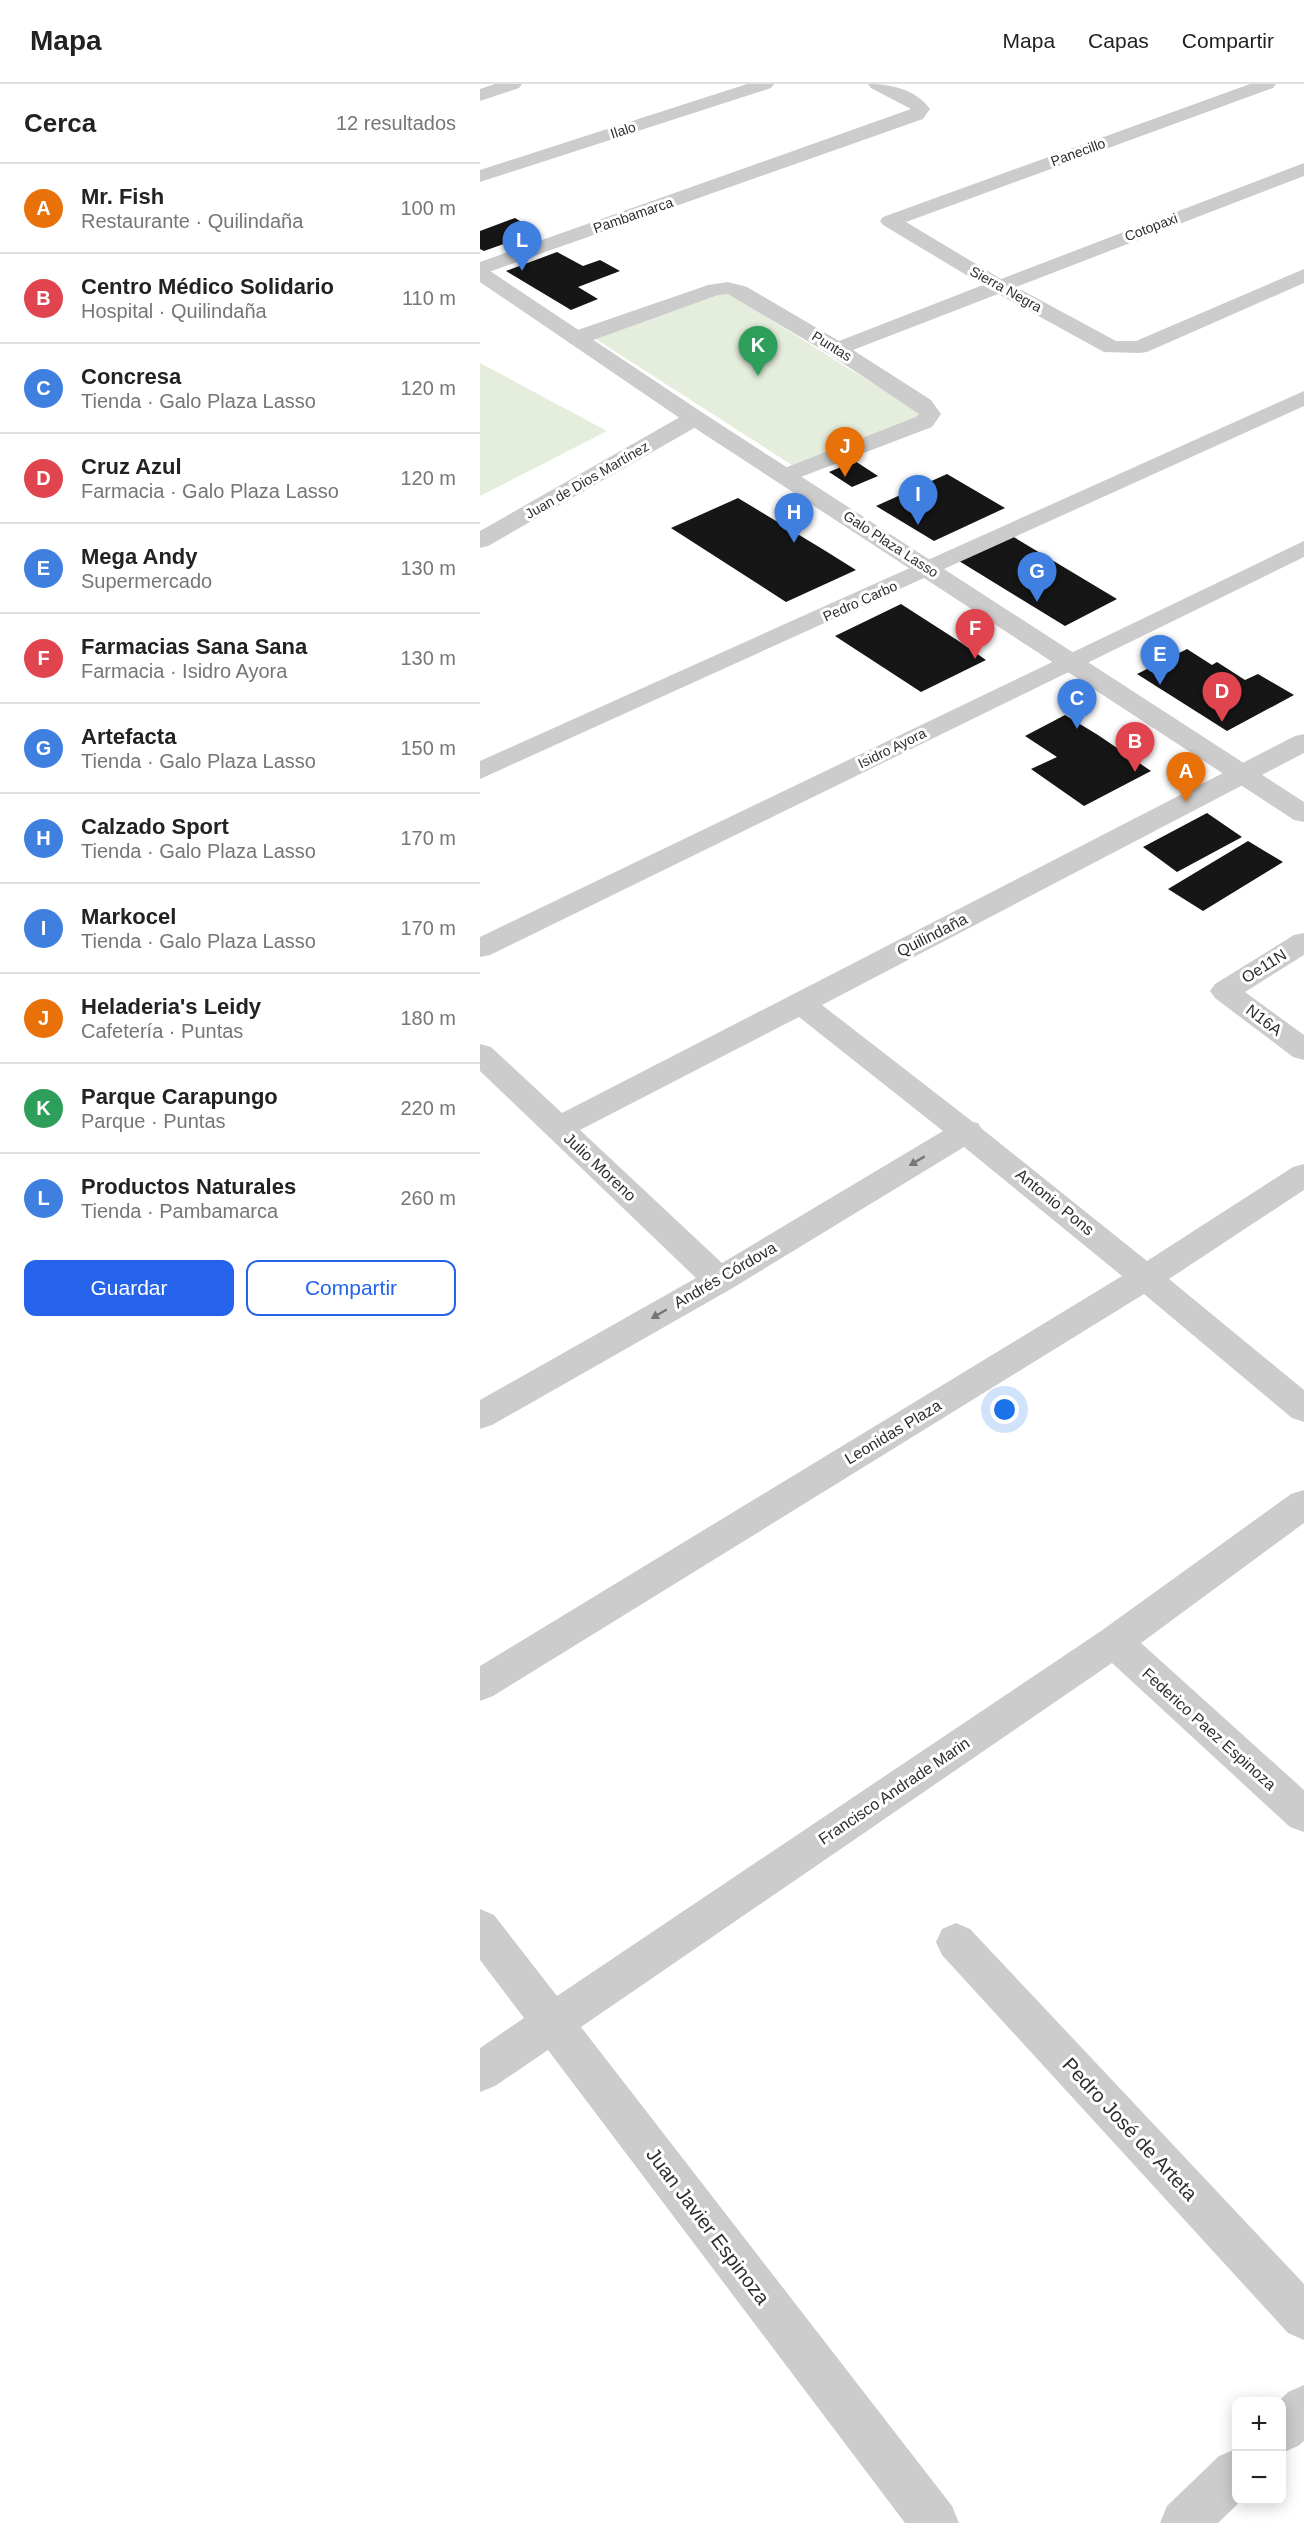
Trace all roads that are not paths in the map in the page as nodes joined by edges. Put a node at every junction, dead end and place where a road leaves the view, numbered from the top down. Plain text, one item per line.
1 (513, 84) edge
2 (765, 84) edge
3 (877, 84) edge
4 (1268, 84) edge
5 (480, 94) edge
6 (1304, 169) edge
7 (480, 176) edge
8 (890, 221) joint
9 (480, 271) edge
10 (1304, 274) edge
11 (997, 285) junction
12 (577, 338) junction
13 (837, 349) junction
14 (1304, 398) edge
15 (695, 418) junction
16 (785, 476) junction
17 (480, 541) edge
18 (1304, 548) edge
19 (930, 569) junction
20 (1071, 662) junction
21 (1304, 742) edge
22 (480, 771) edge
23 (1244, 775) junction
24 (1304, 814) edge
25 (1304, 942) edge
26 (480, 948) edge
27 (1225, 990) joint
28 (801, 1003) junction
29 (1304, 1050) edge
30 (480, 1054) edge
31 (559, 1128) junction
32 (967, 1131) junction
33 (1304, 1175) edge
34 (1147, 1277) junction
35 (719, 1280) junction
36 (1304, 1409) edge
37 (480, 1416) edge
38 (1304, 1504) edge
39 (1114, 1642) junction
40 (480, 1685) edge
41 (1304, 1815) edge
42 (480, 1928) edge
43 (956, 1942) dead end
44 (552, 2022) junction
45 (480, 2072) edge
46 (1304, 2317) edge
47 (1304, 2408) edge
48 (1286, 2425) edge
49 (1232, 2477) edge
50 (935, 2523) edge
51 (1184, 2523) edge

1 - 5 street
2 - 7 street, Ilalo
3 - 9 street, Pambamarca
4 - 8 street, Panecillo
6 - 11 street, Cotopaxi
8 - 11 street, Sierra Negra
9 - 12 street, Galo Plaza Lasso
10 - 11 street, Sierra Negra
11 - 13 street, Cotopaxi
12 - 13 street, Puntas
12 - 15 street, Galo Plaza Lasso
13 - 16 street, Puntas
14 - 19 street, Pedro Carbo
15 - 16 street, Galo Plaza Lasso
15 - 17 street, Juan de Dios Martínez
16 - 19 street, Galo Plaza Lasso
18 - 20 street, Isidro Ayora
19 - 20 street, Galo Plaza Lasso
19 - 22 street, Pedro Carbo
20 - 23 street, Galo Plaza Lasso
20 - 26 street, Isidro Ayora
21 - 23 street, Quilindaña
23 - 24 street, Galo Plaza Lasso
23 - 28 street, Quilindaña
25 - 27 street, Oe11N
27 - 29 street, N16A
28 - 31 street, Quilindaña
28 - 32 street, Antonio Pons
30 - 31 street, Julio Moreno
31 - 35 street, Julio Moreno
32 - 34 street, Antonio Pons
32 -> 35 street, Andrés Córdova
33 - 34 street, Leonidas Plaza
34 - 36 street, Antonio Pons
34 - 40 street, Leonidas Plaza
35 -> 37 street, Andrés Córdova
38 - 39 street, Francisco Andrade Marin
39 - 41 street, Federico Paez Espinoza
39 - 44 street, Francisco Andrade Marin
42 - 44 street, Juan Javier Espinoza
43 - 46 street, Pedro José de Arteta
44 - 45 street, Francisco Andrade Marin
44 - 50 street, Juan Javier Espinoza
47 - 48 street
49 - 51 street

